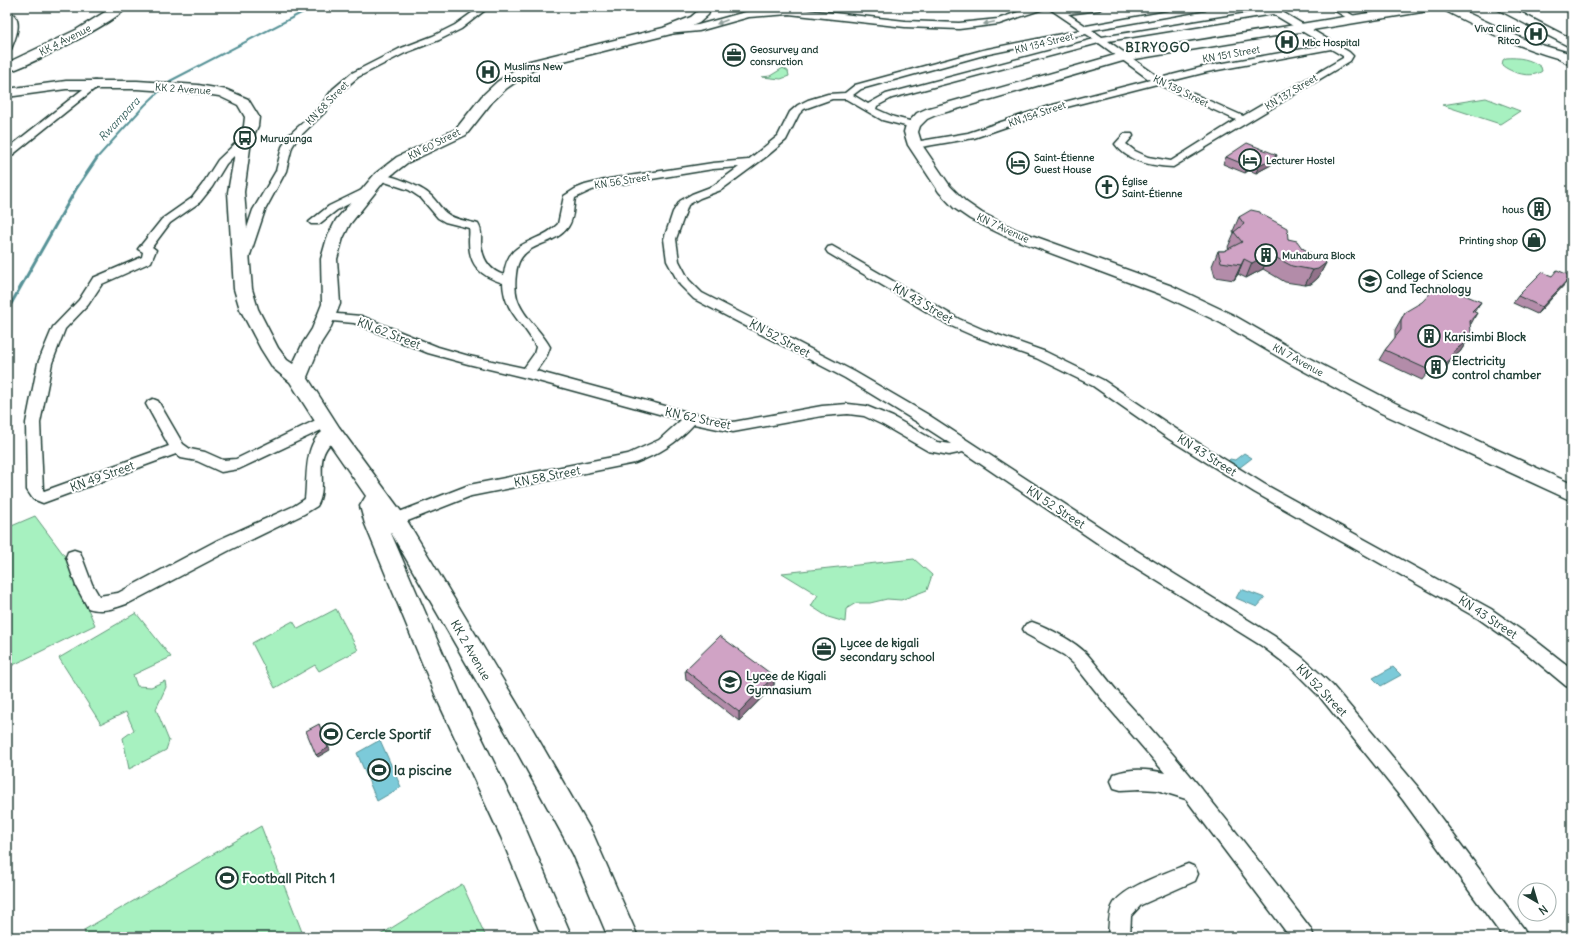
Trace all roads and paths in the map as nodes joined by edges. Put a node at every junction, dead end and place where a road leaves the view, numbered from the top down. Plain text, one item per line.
1 (14, 7) edge
2 (121, 7) edge
3 (485, 7) edge
4 (705, 7) edge
5 (1040, 7) edge
6 (1051, 7) edge
7 (1099, 7) edge
8 (1205, 7) edge
9 (1333, 7) edge
10 (1428, 7) edge
11 (1446, 7) edge
12 (1501, 7) edge
13 (7, 8) edge
14 (1271, 9) edge
15 (1397, 9) edge
16 (1060, 13) junction
17 (7, 14) edge
18 (1355, 18) junction
19 (1301, 28) junction
20 (1086, 30) junction
21 (667, 31) junction
22 (10, 32) edge
23 (1101, 40) junction
24 (1570, 43) edge
25 (1333, 46) junction
26 (7, 49) edge
27 (1122, 56) junction
28 (1566, 57) edge
29 (1572, 63) edge
30 (7, 68) edge
31 (1158, 81) junction
32 (95, 84) junction
33 (7, 93) edge
34 (848, 96) junction
35 (871, 110) junction
36 (1244, 120) junction
37 (912, 125) junction
38 (1128, 136) dead end
39 (244, 141) junction
40 (915, 145) junction
41 (7, 154) edge
42 (751, 163) junction
43 (380, 177) junction
44 (368, 190) junction
45 (315, 222) dead end
46 (832, 250) dead end
47 (241, 265) junction
48 (509, 281) junction
49 (329, 311) junction
50 (301, 367) junction
51 (527, 373) junction
52 (153, 404) dead end
53 (691, 418) junction
54 (328, 427) junction
55 (964, 447) junction
56 (178, 448) junction
57 (1572, 493) edge
58 (378, 496) junction
59 (395, 520) junction
60 (74, 556) dead end
61 (1032, 629) dead end
62 (1572, 680) edge
63 (1121, 781) dead end
64 (1193, 792) junction
65 (1188, 874) dead end
66 (557, 937) edge
67 (623, 937) edge
68 (1119, 937) edge
69 (1304, 937) edge
70 (1516, 937) edge

1 - 13 street
2 - 30 main road, KK 4 Avenue
3 - 47 street, KN 68 Street
4 - 21 main road, KN 60 Street
5 -> 21 street
6 - 16 street, KN 139 Street
7 - 16 street
8 - 20 street
9 - 18 street
10 - 15 main road
11 - 28 main road
12 - 24 main road
14 - 19 street, KN 137 Street
14 - 23 street, KN 134 Street
15 - 18 main road
16 - 20 street, KN 139 Street
17 - 22 street
18 - 19 main road
19 - 25 street, KN 137 Street
19 - 27 main road
20 - 23 street, KN 139 Street
20 - 34 street
21 - 43 main road, KN 60 Street
22 - 26 street
23 - 27 street, KN 139 Street
23 - 35 street, KN 134 Street
24 - 28 main road
25 - 31 street, KN 151 Street
25 - 36 street, KN 137 Street
27 - 31 street, KN 139 Street
27 - 37 main road
28 - 29 street
31 - 36 street, KN 139 Street
31 - 40 street, KN 154 Street
32 - 33 main road, KK 2 Avenue
32 - 39 main road, KK 2 Avenue
32 - 41 street
34 - 35 street
34 - 42 street, KN 52 Street
35 - 37 street
36 - 38 street, KN 137 Street
37 - 40 main road, KN 7 Avenue
39 - 47 main road, KK 2 Avenue
39 - 56 street, KN 49 Street
40 - 57 main road, KN 7 Avenue
42 - 48 street, KN 56 Street
42 - 55 street, KN 52 Street
43 - 44 main road, KN 60 Street
43 - 48 street
44 - 45 street
44 - 49 main road, KN 60 Street
46 - 62 street, KN 43 Street
47 - 50 main road, KK 2 Avenue
48 - 51 street, KN 56 Street
49 - 50 main road, KN 60 Street
49 - 51 street, KN 62 Street
50 - 54 main road, KK 2 Avenue
51 - 53 street, KN 62 Street
52 - 56 street
53 - 55 street, KN 62 Street
53 - 59 street, KN 58 Street
54 - 56 street
54 - 58 main road, KK 2 Avenue
54 - 60 street
55 - 70 street, KN 52 Street
58 - 59 main road, KK 2 Avenue
58 - 66 main road
59 - 67 main road, KK 2 Avenue
61 - 64 street
63 - 64 street
64 - 69 street
65 - 68 street

